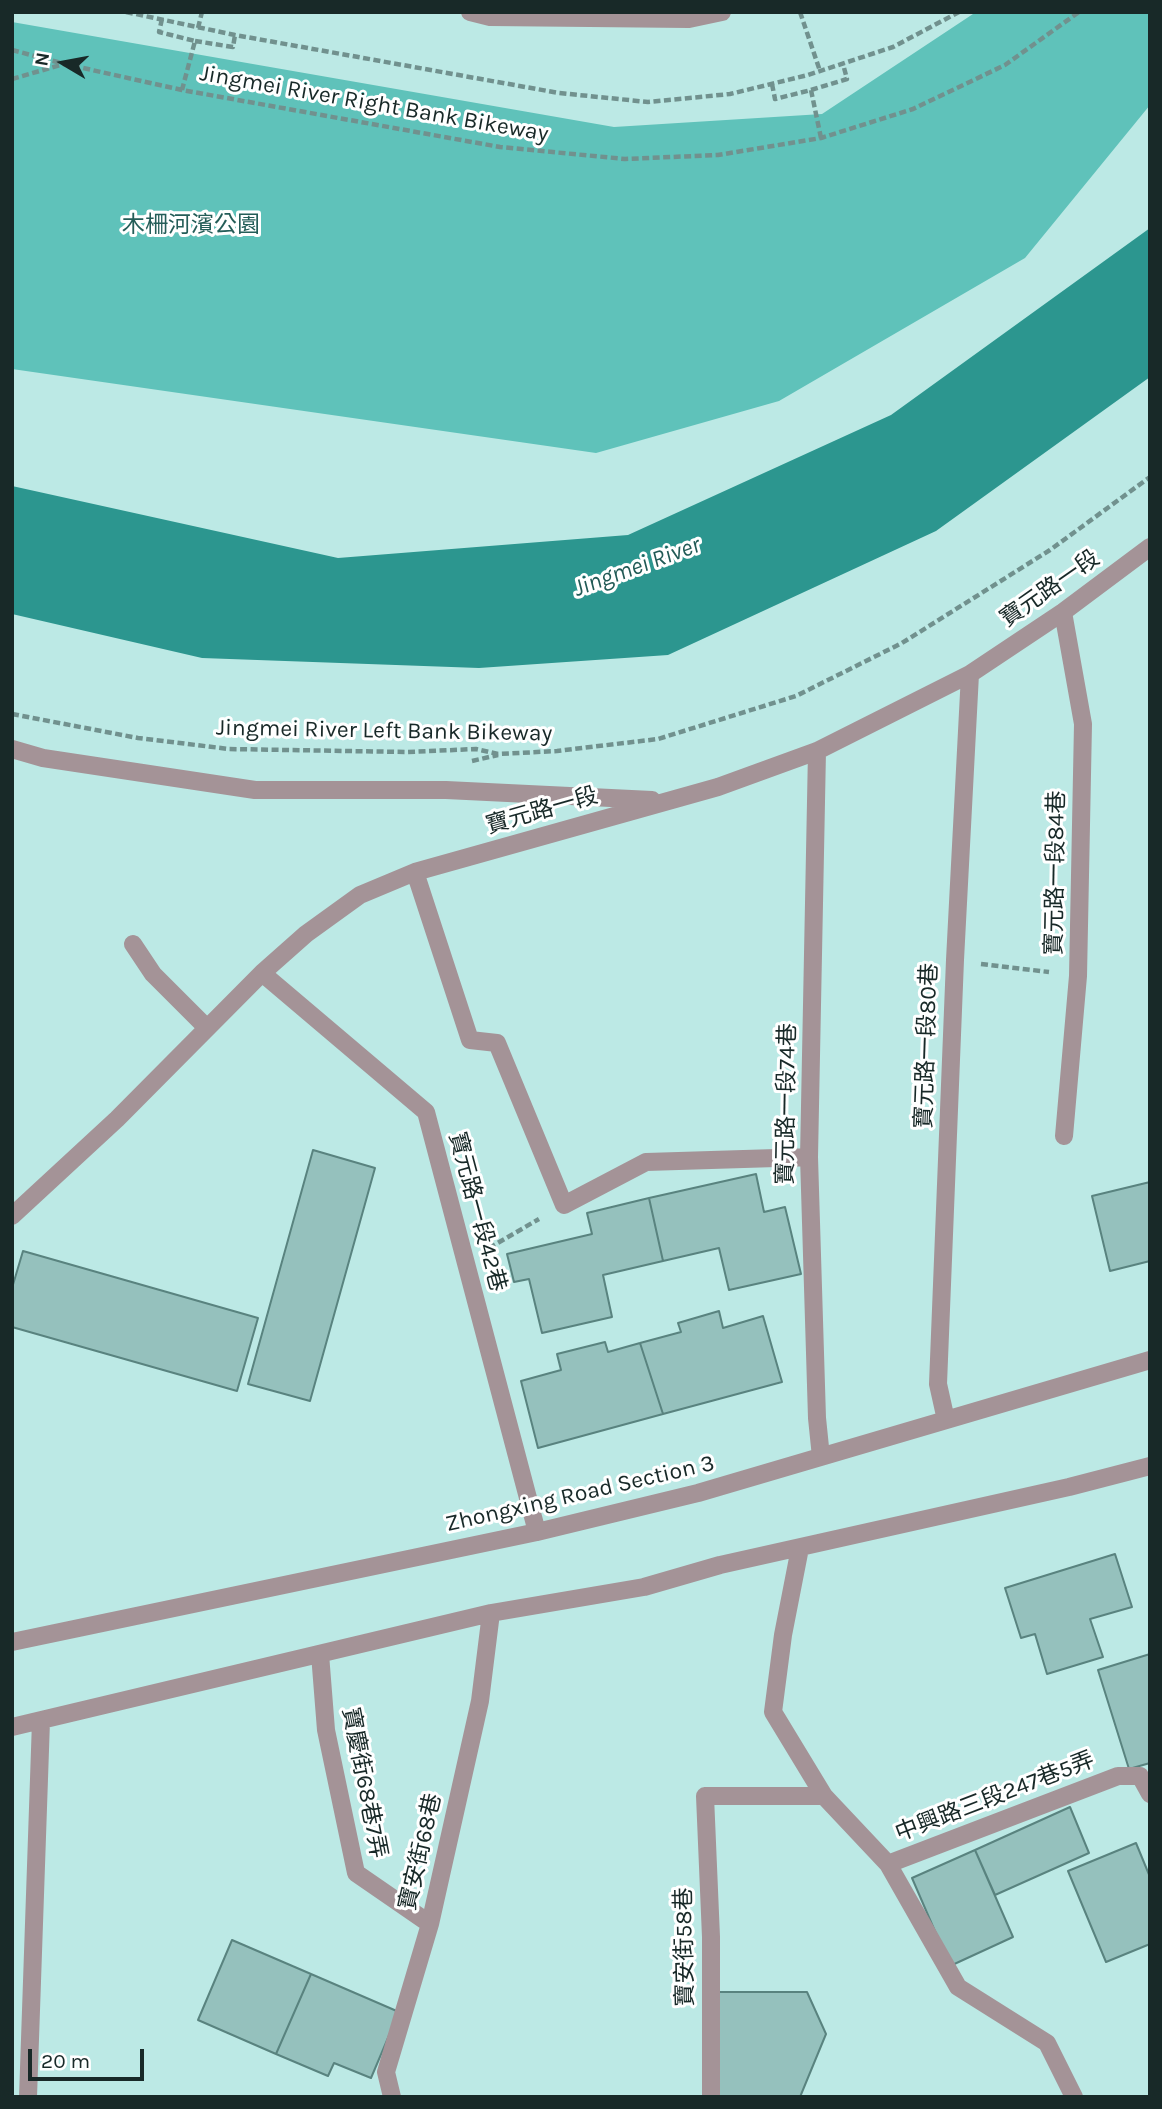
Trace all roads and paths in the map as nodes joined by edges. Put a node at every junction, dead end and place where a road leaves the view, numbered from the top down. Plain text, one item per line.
1 (126, 12) edge
2 (202, 12) edge
3 (470, 12) edge
4 (722, 12) edge
5 (800, 12) edge
6 (959, 12) edge
7 (1079, 12) edge
8 (162, 19) junction
9 (198, 28) junction
10 (235, 35) junction
11 (195, 41) junction
12 (12, 50) edge
13 (65, 64) junction
14 (843, 64) junction
15 (820, 71) junction
16 (12, 79) edge
17 (772, 84) junction
18 (182, 90) junction
19 (811, 90) junction
20 (821, 138) junction
21 (1150, 477) edge
22 (1150, 547) edge
23 (1063, 612) junction
24 (970, 674) junction
25 (12, 714) edge
26 (12, 750) edge
27 (817, 751) junction
28 (667, 801) junction
29 (415, 872) junction
30 (133, 944) dead end
31 (955, 961) junction
32 (262, 973) junction
33 (1078, 976) junction
34 (207, 1028) junction
35 (1064, 1136) dead end
36 (809, 1157) junction
37 (564, 1205) junction
38 (12, 1216) edge
39 (465, 1262) junction
40 (1150, 1360) edge
41 (946, 1420) junction
42 (821, 1457) junction
43 (1150, 1466) edge
44 (537, 1532) junction
45 (800, 1548) junction
46 (491, 1613) junction
47 (12, 1642) edge
48 (320, 1654) junction
49 (41, 1721) junction
50 (12, 1727) edge
51 (1150, 1794) edge
52 (824, 1796) junction
53 (888, 1864) junction
54 (430, 1924) junction
55 (28, 2097) edge
56 (392, 2097) edge
57 (711, 2097) edge
58 (1074, 2097) edge

1 - 8 path
2 - 9 path
3 - 4 street
5 - 15 path
6 - 14 path
7 - 20 path, Jingmei River Right Bank Bikeway
8 - 9 path
8 - 11 path
9 - 10 path
10 - 11 path
10 - 17 path
11 - 18 path
12 - 13 path
13 - 16 path, Jingmei River Right Bank Bikeway
13 - 18 path, Jingmei River Right Bank Bikeway
14 - 15 path
14 - 19 path
15 - 17 path
17 - 19 path
18 - 20 path, Jingmei River Right Bank Bikeway
19 - 20 path
21 - 25 path, Jingmei River Left Bank Bikeway
22 - 23 street, 寶元路一段
23 - 24 street, 寶元路一段
23 - 33 street, 寶元路一段84巷
24 - 27 street, 寶元路一段
24 - 31 street, 寶元路一段80巷
26 - 28 street
27 - 28 street, 寶元路一段
27 - 36 street, 寶元路一段74巷
28 - 29 street, 寶元路一段
29 - 32 street, 寶元路一段
29 - 37 street
30 - 34 street
31 - 33 path
31 - 41 street, 寶元路一段80巷
32 - 34 street, 寶元路一段
32 - 39 street, 寶元路一段42巷
33 - 35 street, 寶元路一段84巷
34 - 38 street, 寶元路一段
36 - 37 street
36 - 42 street, 寶元路一段74巷
37 - 39 path
39 - 44 street, 寶元路一段42巷
40 - 41 street, Zhongxing Road Section 3
41 - 42 street, Zhongxing Road Section 3
42 - 44 street, Zhongxing Road Section 3
43 - 45 street
44 - 47 street, Zhongxing Road Section 3
45 - 46 street
45 - 52 street
46 - 48 street
46 - 54 street, 寶安街68巷
48 - 49 street
48 - 54 street, 寶慶街68巷7弄
49 - 50 street
49 - 55 street
51 - 53 street, 中興路三段247巷5弄
52 - 53 street
52 - 57 street, 寶安街58巷
53 - 58 street
54 - 56 street, 寶安街68巷

